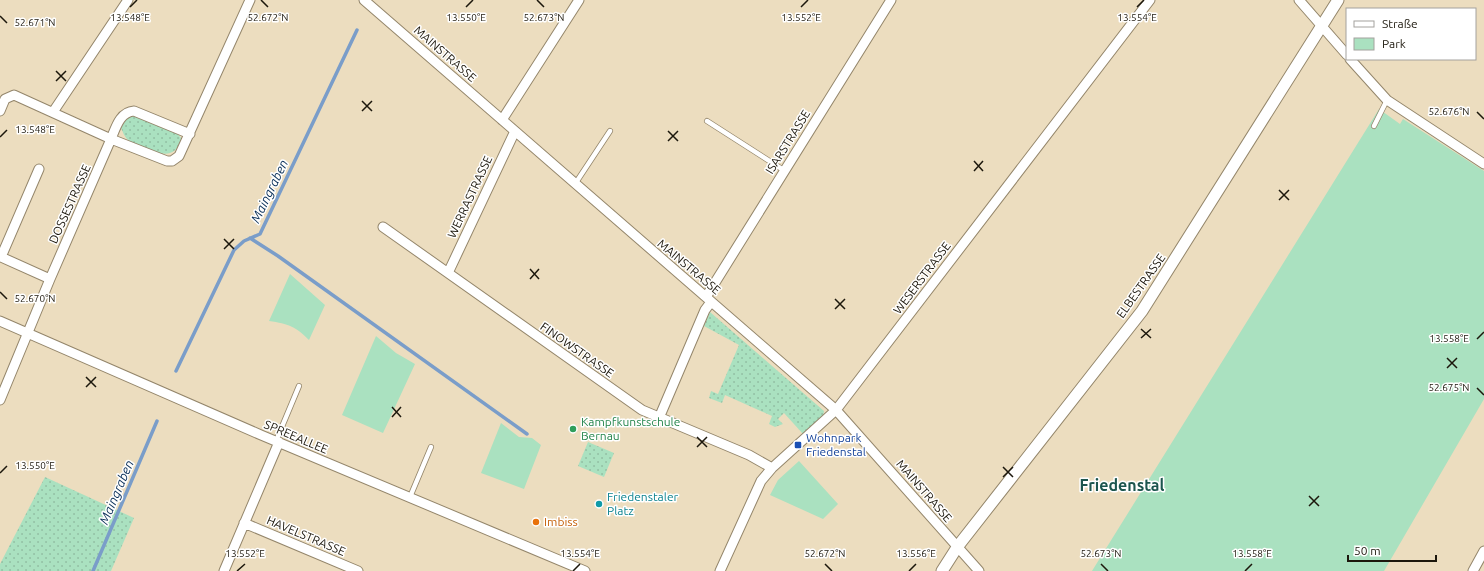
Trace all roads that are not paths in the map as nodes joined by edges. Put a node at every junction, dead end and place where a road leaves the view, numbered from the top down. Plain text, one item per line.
1 (128, 0) edge
2 (250, 0) edge
3 (364, 0) edge
4 (579, 0) edge
5 (891, 0) edge
6 (1150, 0) edge
7 (1299, 0) edge
8 (1338, 0) edge
9 (1322, 25) junction
10 (1346, 54) edge
11 (1351, 60) edge
12 (1387, 100) junction
13 (0, 110) edge
14 (53, 112) junction
15 (502, 120) junction
16 (707, 121) dead end
17 (1374, 126) dead end
18 (515, 131) junction
19 (610, 131) dead end
20 (190, 134) junction
21 (111, 139) junction
22 (1484, 163) edge
23 (39, 169) dead end
24 (785, 171) junction
25 (575, 185) junction
26 (382, 227) dead end
27 (448, 273) junction
28 (50, 279) junction
29 (709, 299) junction
30 (0, 321) edge
31 (28, 334) junction
32 (299, 386) dead end
33 (0, 400) edge
34 (836, 410) junction
35 (658, 418) junction
36 (277, 442) junction
37 (431, 448) dead end
38 (772, 468) junction
39 (410, 497) junction
40 (244, 523) junction
41 (958, 546) junction
42 (1484, 551) edge
43 (224, 571) edge
44 (358, 571) edge
45 (585, 571) edge
46 (720, 571) edge
47 (942, 571) edge
48 (979, 571) edge
49 (1473, 571) edge

1 - 14 street
2 - 20 street
3 - 15 street, MAINSTRASSE
4 - 15 street
5 - 24 street, ISARSTRASSE
6 - 34 street, WESERSTRASSE
7 - 9 street
8 - 9 street, ELBESTRASSE
9 - 10 street
9 - 41 street, ELBESTRASSE
11 - 12 street
12 - 17 lane
12 - 22 street
13 - 14 street
14 - 21 street
15 - 18 street, MAINSTRASSE
16 - 24 lane
18 - 25 street, MAINSTRASSE
18 - 27 street, WERRASTRASSE
19 - 25 lane
20 - 21 street
20 - 21 street, DOSSESTRASSE
21 - 28 street, DOSSESTRASSE
23 - 28 street
24 - 29 street, ISARSTRASSE
25 - 29 street, MAINSTRASSE
26 - 27 street, FINOWSTRASSE
27 - 35 street, FINOWSTRASSE
28 - 31 street, DOSSESTRASSE
29 - 34 street, MAINSTRASSE
29 - 35 street, ISARSTRASSE
30 - 31 street, SPREEALLEE
31 - 33 street, DOSSESTRASSE
31 - 36 street, SPREEALLEE
32 - 36 lane
34 - 38 street, WESERSTRASSE
34 - 41 street, MAINSTRASSE
35 - 38 street, FINOWSTRASSE
36 - 39 street, SPREEALLEE
36 - 40 street
37 - 39 lane
38 - 46 street, WESERSTRASSE
39 - 45 street, SPREEALLEE
40 - 43 street
40 - 44 street, HAVELSTRASSE
41 - 47 street, ELBESTRASSE
41 - 48 street, MAINSTRASSE
42 - 49 street

